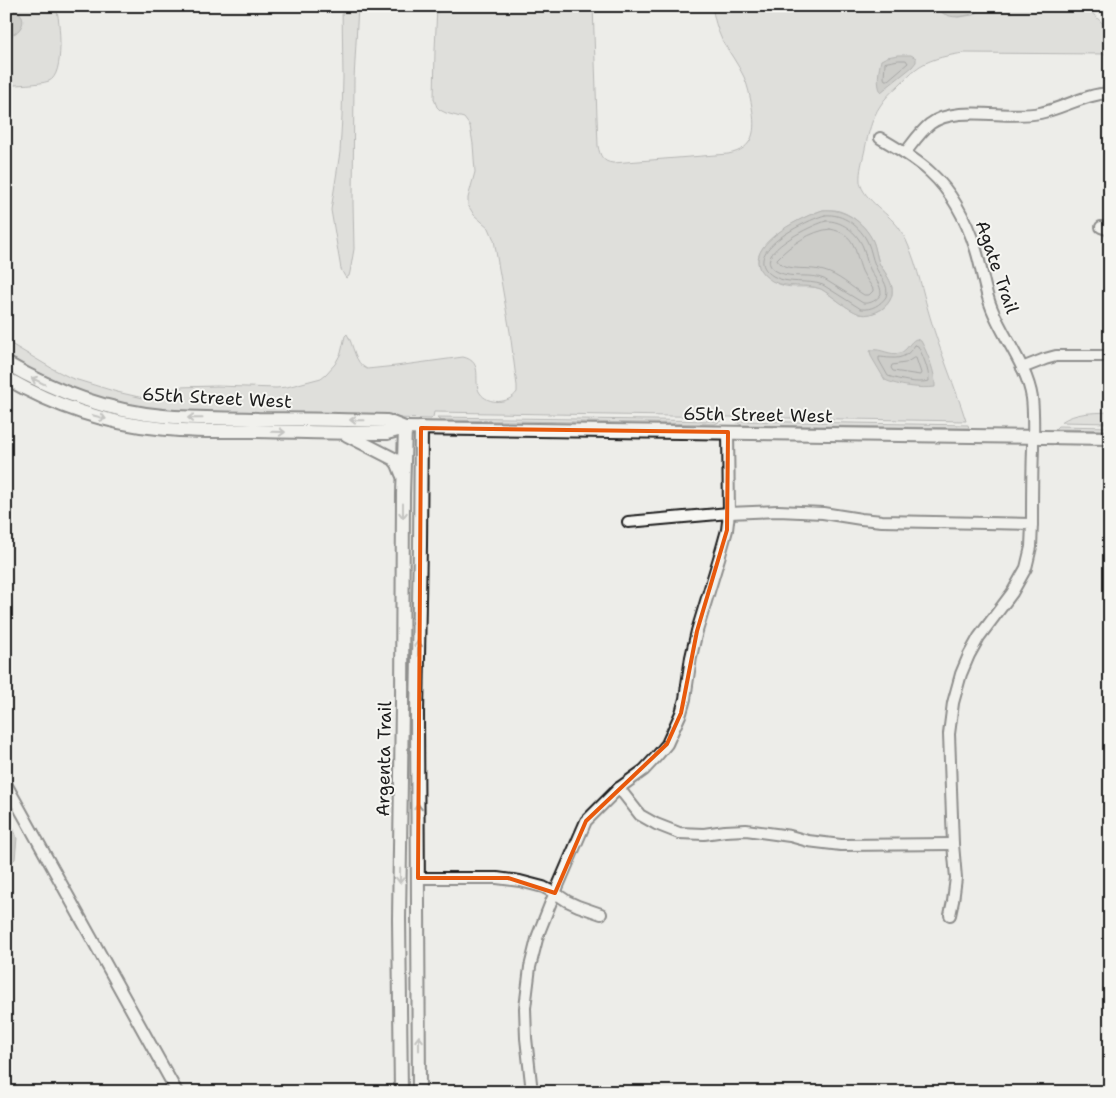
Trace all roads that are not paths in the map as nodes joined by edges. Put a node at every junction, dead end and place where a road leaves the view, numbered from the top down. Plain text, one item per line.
1 (1110, 92) edge
2 (880, 138) dead end
3 (905, 153) junction
4 (1110, 356) edge
5 (6, 363) edge
6 (1022, 368) junction
7 (6, 378) edge
8 (405, 428) junction
9 (421, 428) junction
10 (728, 432) junction
11 (340, 433) junction
12 (1033, 437) junction
13 (1110, 438) edge
14 (403, 481) junction
15 (728, 514) junction
16 (628, 522) dead end
17 (1032, 524) junction
18 (401, 752) junction
19 (6, 784) edge
20 (619, 788) junction
21 (953, 844) junction
22 (418, 878) junction
23 (555, 893) junction
24 (601, 914) dead end
25 (950, 915) dead end
26 (177, 1092) edge
27 (401, 1092) edge
28 (419, 1092) edge
29 (532, 1092) edge

1 - 3 street
2 - 3 street, Agate Trail
3 - 6 street, Agate Trail
4 - 6 street
8 -> 5 street, 65th Street West
6 - 12 street, Agate Trail
7 -> 11 street, 65th Street West
8 - 9 street, 65th Street West
8 - 11 street, 65th Street West
8 - 14 street, Argenta Trail
9 - 10 street, 65th Street West
22 -> 9 street, Argenta Trail
10 - 12 street, 65th Street West
10 - 15 street
11 - 14 street
12 - 13 street, 65th Street West
12 - 17 street, Agate Trail
14 -> 18 street, Argenta Trail
15 - 16 street
15 - 17 street
15 - 20 street
17 - 21 street, Agate Trail
18 - 22 street
18 -> 27 street, Argenta Trail
19 - 26 street
20 - 21 street
20 - 23 street
21 - 25 street, Agate Trail
22 - 23 street
28 -> 22 street, Argenta Trail
23 - 24 street
23 - 29 street

